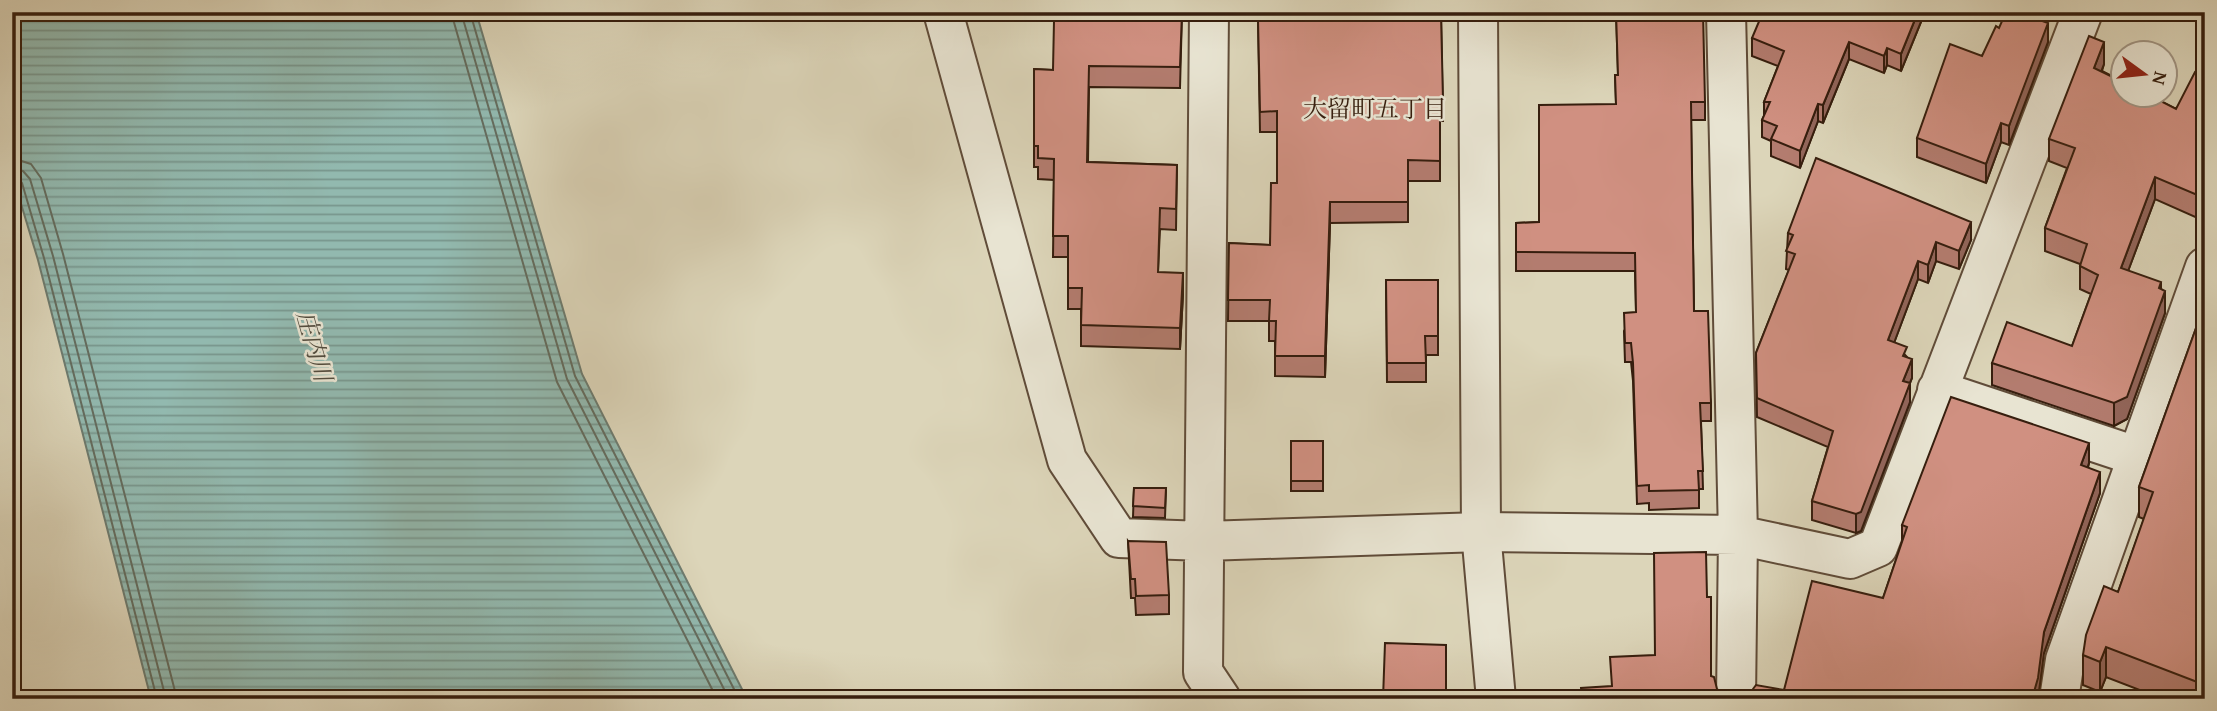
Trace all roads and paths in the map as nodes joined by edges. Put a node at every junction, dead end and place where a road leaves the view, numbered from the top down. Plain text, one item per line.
1 (943, 12) edge
2 (1209, 12) edge
3 (1478, 12) edge
4 (1726, 12) edge
5 (2083, 12) edge
6 (2205, 267) edge
7 (1937, 390) junction
8 (2136, 456) junction
9 (1481, 532) junction
10 (1738, 534) junction
11 (1205, 541) junction
12 (1222, 699) edge
13 (1496, 699) edge
14 (1737, 699) edge
15 (2059, 699) edge

1 - 11 street
2 - 11 street
3 - 9 street
4 - 10 street
5 - 7 street
6 - 8 street
7 - 8 street
7 - 10 street
8 - 15 street
9 - 10 street
9 - 11 street
9 - 13 street
10 - 14 street
11 - 12 street

